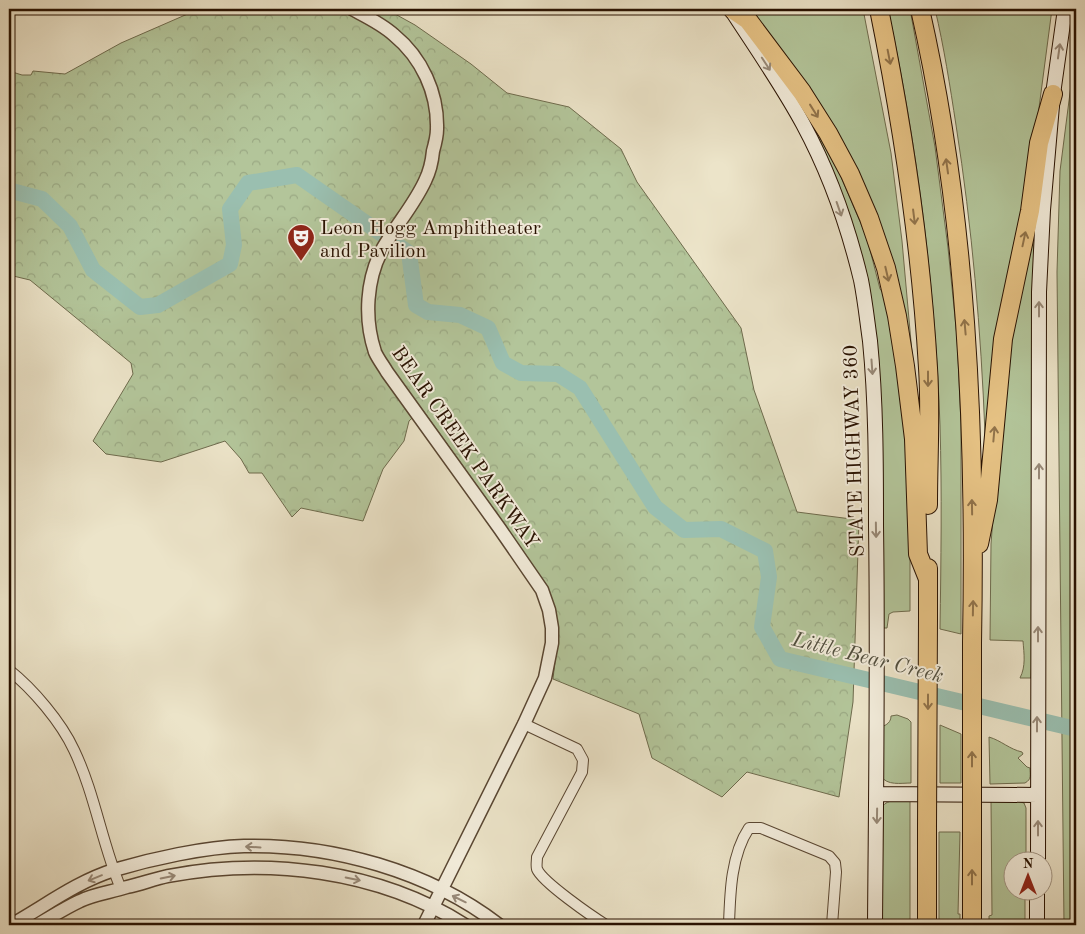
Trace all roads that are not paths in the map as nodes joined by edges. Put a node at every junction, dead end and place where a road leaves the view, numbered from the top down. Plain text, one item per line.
1 (352, 9) edge
2 (731, 9) edge
3 (879, 9) edge
4 (920, 9) edge
5 (1065, 9) edge
6 (1053, 94) junction
7 (973, 574) junction
8 (928, 579) junction
9 (9, 670) edge
10 (524, 724) junction
11 (877, 794) junction
12 (1038, 795) junction
13 (1038, 852) edge
14 (113, 870) junction
15 (927, 876) junction
16 (121, 889) junction
17 (440, 890) junction
18 (1037, 902) edge
19 (432, 908) junction
20 (11, 925) edge
21 (37, 925) edge
22 (424, 925) edge
23 (465, 925) edge
24 (499, 925) edge
25 (606, 925) edge
26 (729, 925) edge
27 (832, 925) edge
28 (875, 925) edge
29 (917, 925) edge
30 (927, 925) edge
31 (972, 925) edge
32 (1037, 925) edge

1 - 10 street, BEAR CREEK PARKWAY
2 -> 8 highway
2 -> 11 main road, STATE HIGHWAY 360
3 -> 8 highway
7 -> 4 highway
6 -> 5 main road
7 -> 6 highway
12 -> 6 main road
31 -> 7 highway, bridge
8 -> 15 highway, bridge
9 - 14 street
10 - 17 street, BEAR CREEK PARKWAY
10 - 25 street
11 - 12 main road
11 -> 28 main road, STATE HIGHWAY 360
13 -> 12 main road
14 - 16 street
17 -> 14 street
14 -> 20 street
15 - 29 highway
15 - 30 highway
16 -> 19 street
16 - 21 street
17 - 19 street, BEAR CREEK PARKWAY
24 -> 17 street
18 - 32 main road
19 - 22 street, BEAR CREEK PARKWAY
19 - 23 street
26 - 27 street

